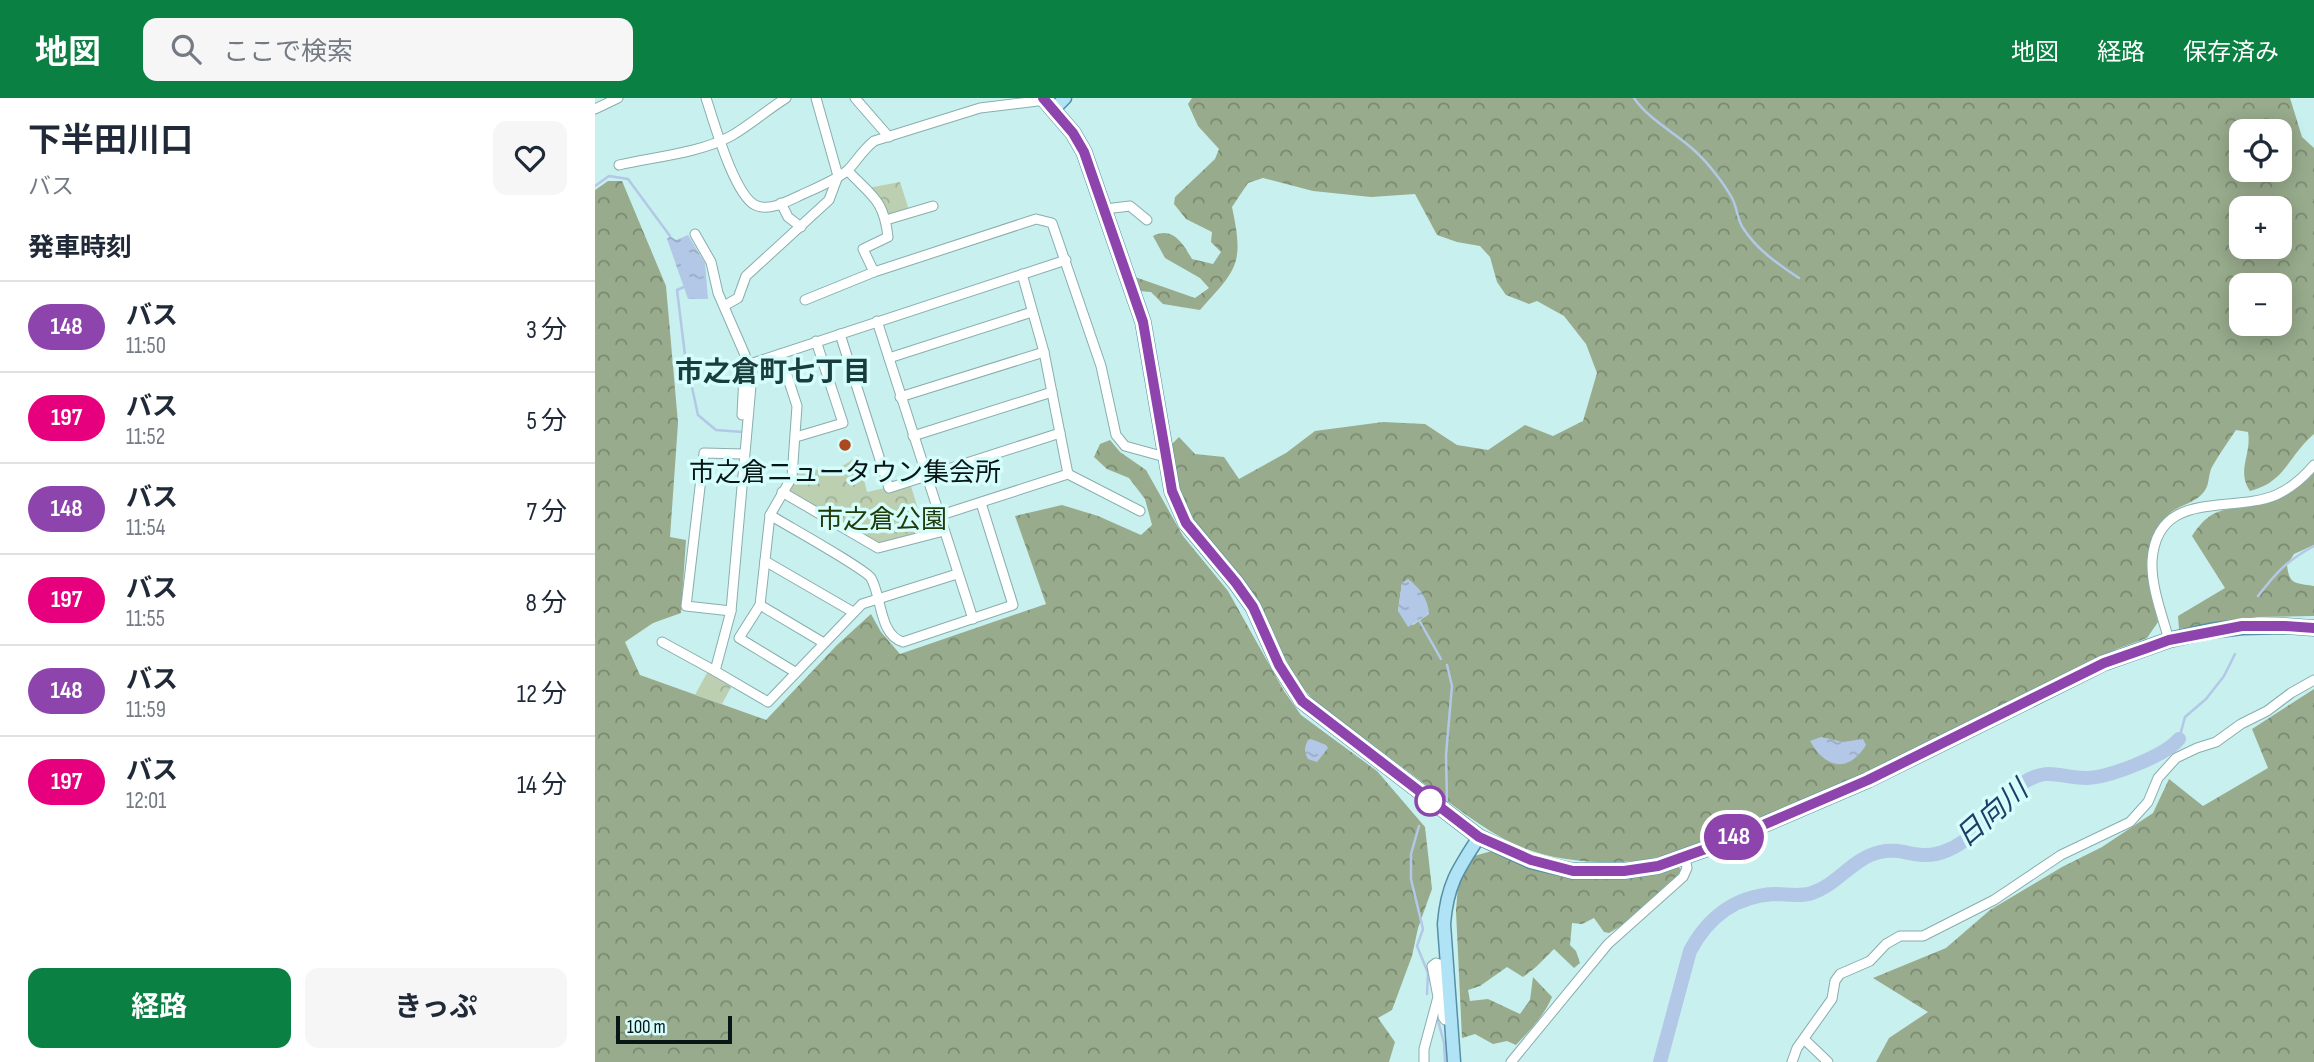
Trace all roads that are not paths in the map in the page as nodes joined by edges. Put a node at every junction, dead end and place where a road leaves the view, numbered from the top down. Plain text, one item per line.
1 (618, 98) edge
2 (706, 98) edge
3 (786, 98) edge
4 (816, 98) edge
5 (855, 98) edge
6 (1065, 98) edge
7 (1048, 102) edge
8 (595, 109) edge
9 (888, 136) junction
10 (721, 141) junction
11 (618, 165) dead end
12 (848, 171) junction
13 (838, 176) junction
14 (781, 203) junction
15 (933, 206) dead end
16 (1105, 209) junction
17 (886, 220) junction
18 (1147, 220) dead end
19 (801, 227) junction
20 (695, 234) dead end
21 (1066, 260) junction
22 (874, 272) junction
23 (1021, 274) junction
24 (805, 300) dead end
25 (724, 306) junction
26 (1032, 312) junction
27 (877, 321) junction
28 (840, 334) junction
29 (816, 341) junction
30 (1044, 352) junction
31 (780, 354) junction
32 (889, 358) junction
33 (1052, 392) junction
34 (900, 397) junction
35 (747, 425) junction
36 (1060, 433) junction
37 (913, 436) junction
38 (796, 437) junction
39 (744, 454) junction
40 (1165, 457) junction
41 (2314, 465) edge
42 (1068, 474) junction
43 (926, 477) junction
44 (782, 492) junction
45 (981, 503) junction
46 (1140, 511) dead end
47 (770, 515) junction
48 (938, 516) junction
49 (944, 531) junction
50 (765, 561) junction
51 (957, 574) junction
52 (880, 598) junction
53 (759, 605) junction
54 (731, 611) junction
55 (853, 612) junction
56 (973, 618) junction
57 (2314, 628) edge
58 (2169, 640) junction
59 (661, 642) dead end
60 (824, 643) junction
61 (715, 671) junction
62 (795, 672) junction
63 (2314, 680) edge
64 (1479, 837) junction
65 (1685, 858) junction
66 (1452, 1020) junction
67 (1805, 1040) junction
68 (1424, 1062) edge
69 (1454, 1062) edge
70 (1511, 1062) edge
71 (1792, 1062) edge
72 (1828, 1062) edge

1 - 8 street
2 - 10 street
3 - 10 street
4 - 13 street
5 - 9 street
6 - 7 main road
7 - 9 street
7 - 16 highway
9 - 12 street
10 - 11 street
10 - 14 street
12 - 13 street
12 - 17 street
13 - 14 street
13 - 19 street
14 - 19 street
15 - 17 street
16 - 18 street
16 - 40 highway
17 - 22 street
19 - 25 street
20 - 25 street
21 - 22 street
21 - 23 street
21 - 40 street
22 - 24 street
23 - 26 street
23 - 27 street
25 - 35 street
26 - 30 street
26 - 32 street
27 - 28 street
27 - 32 street
28 - 29 street
28 - 43 street
29 - 31 street
29 - 38 street
30 - 33 street
30 - 34 street
31 - 35 street
31 - 38 street
32 - 34 street
33 - 36 street
33 - 37 street
34 - 37 street
35 - 39 street
36 - 42 street
36 - 43 street
37 - 43 street
38 - 44 street
39 - 54 street
39 - 54 street
40 - 64 highway
41 - 58 street
42 - 45 street
42 - 46 street
43 - 48 street
44 - 47 street
44 - 49 street
45 - 48 street
45 - 56 street
47 - 50 street
47 - 52 street
48 - 49 street
49 - 51 street
50 - 53 street
50 - 55 street
51 - 52 street
51 - 56 street
52 - 55 street
52 - 56 street
53 - 60 street
53 - 62 street
54 - 61 street
55 - 60 street
57 - 58 highway
58 - 65 highway
59 - 61 street
60 - 62 street
61 - 62 street
63 - 67 street
64 - 65 highway
64 - 66 main road
65 - 70 street
66 - 68 street
66 - 69 main road
67 - 71 street
67 - 72 street

